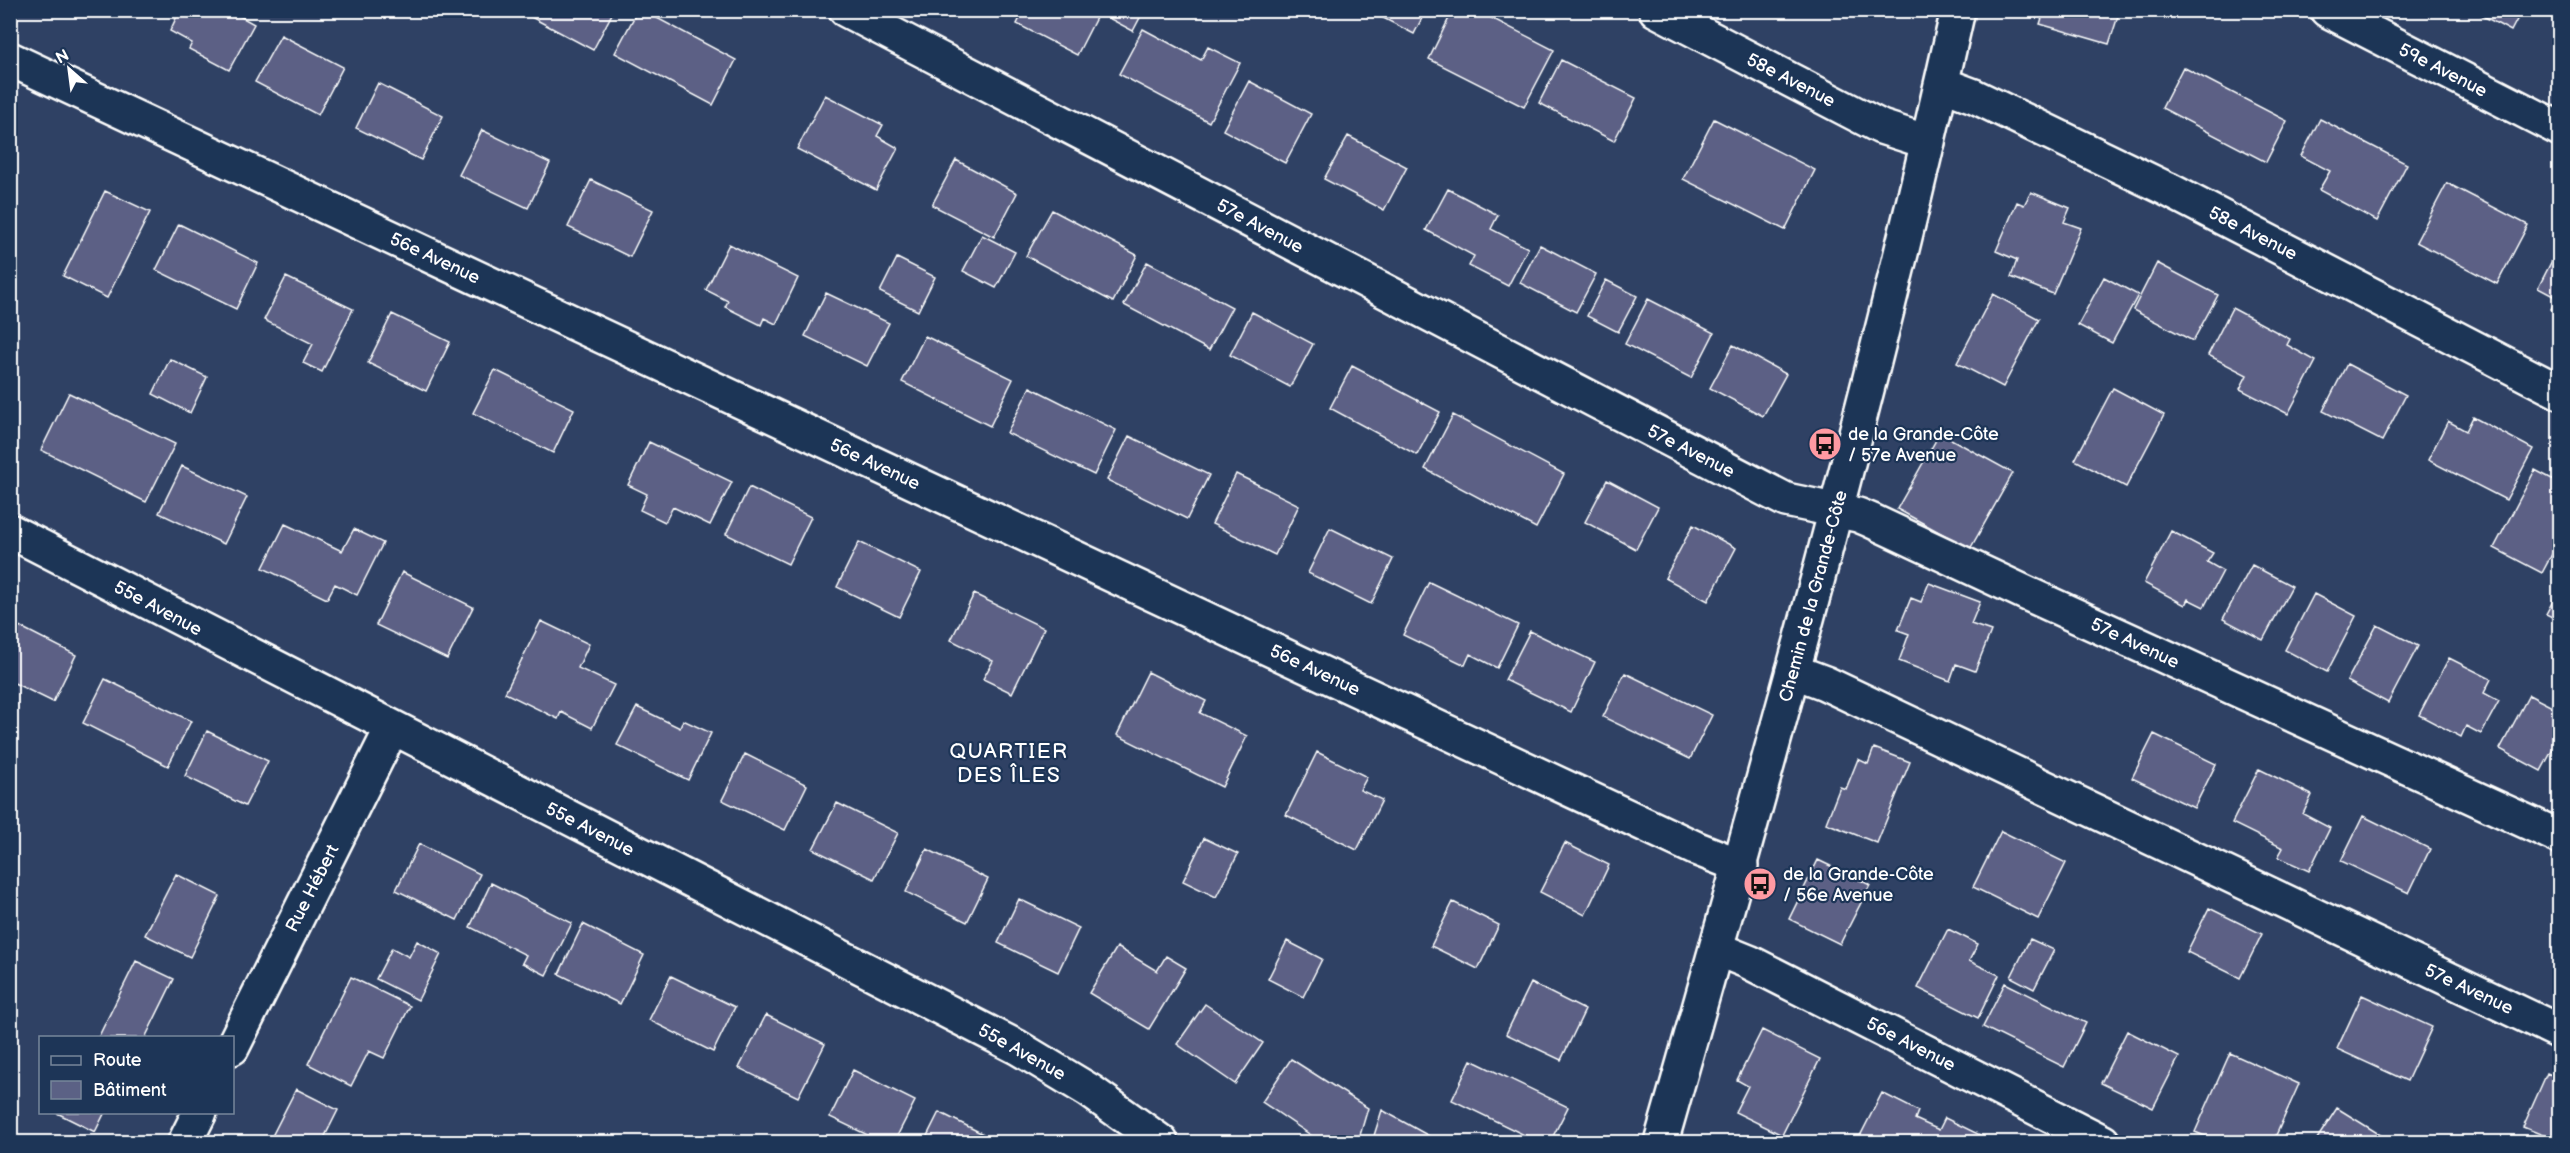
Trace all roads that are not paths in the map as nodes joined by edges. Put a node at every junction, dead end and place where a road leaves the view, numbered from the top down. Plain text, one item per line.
1 (846, 10) edge
2 (1656, 10) edge
3 (1958, 10) edge
4 (2327, 10) edge
5 (10, 59) edge
6 (1942, 84) junction
7 (2559, 129) edge
8 (1928, 142) junction
9 (2559, 392) edge
10 (1835, 510) junction
11 (10, 531) edge
12 (1793, 671) junction
13 (392, 728) junction
14 (2559, 837) edge
15 (1740, 866) junction
16 (1717, 949) junction
17 (2559, 1032) edge
18 (234, 1044) edge
19 (200, 1114) edge
20 (185, 1143) edge
21 (1161, 1143) edge
22 (1661, 1143) edge
23 (2103, 1143) edge

1 - 10 street, 57e Avenue
2 - 8 street, 58e Avenue
3 - 6 street, Chemin de la Grande-Côte
4 - 7 street, 59e Avenue
5 - 15 street, 56e Avenue
6 - 8 street, Chemin de la Grande-Côte
6 - 9 street, 58e Avenue
8 - 10 street, Chemin de la Grande-Côte
10 - 12 street, Chemin de la Grande-Côte
10 - 14 street, 57e Avenue
11 - 13 street, 55e Avenue
12 - 15 street, Chemin de la Grande-Côte
12 - 17 street, 57e Avenue
13 - 18 street, Rue Hébert
13 - 21 street, 55e Avenue
15 - 16 street, Chemin de la Grande-Côte
16 - 22 street, Chemin de la Grande-Côte
16 - 23 street, 56e Avenue
19 - 20 street

